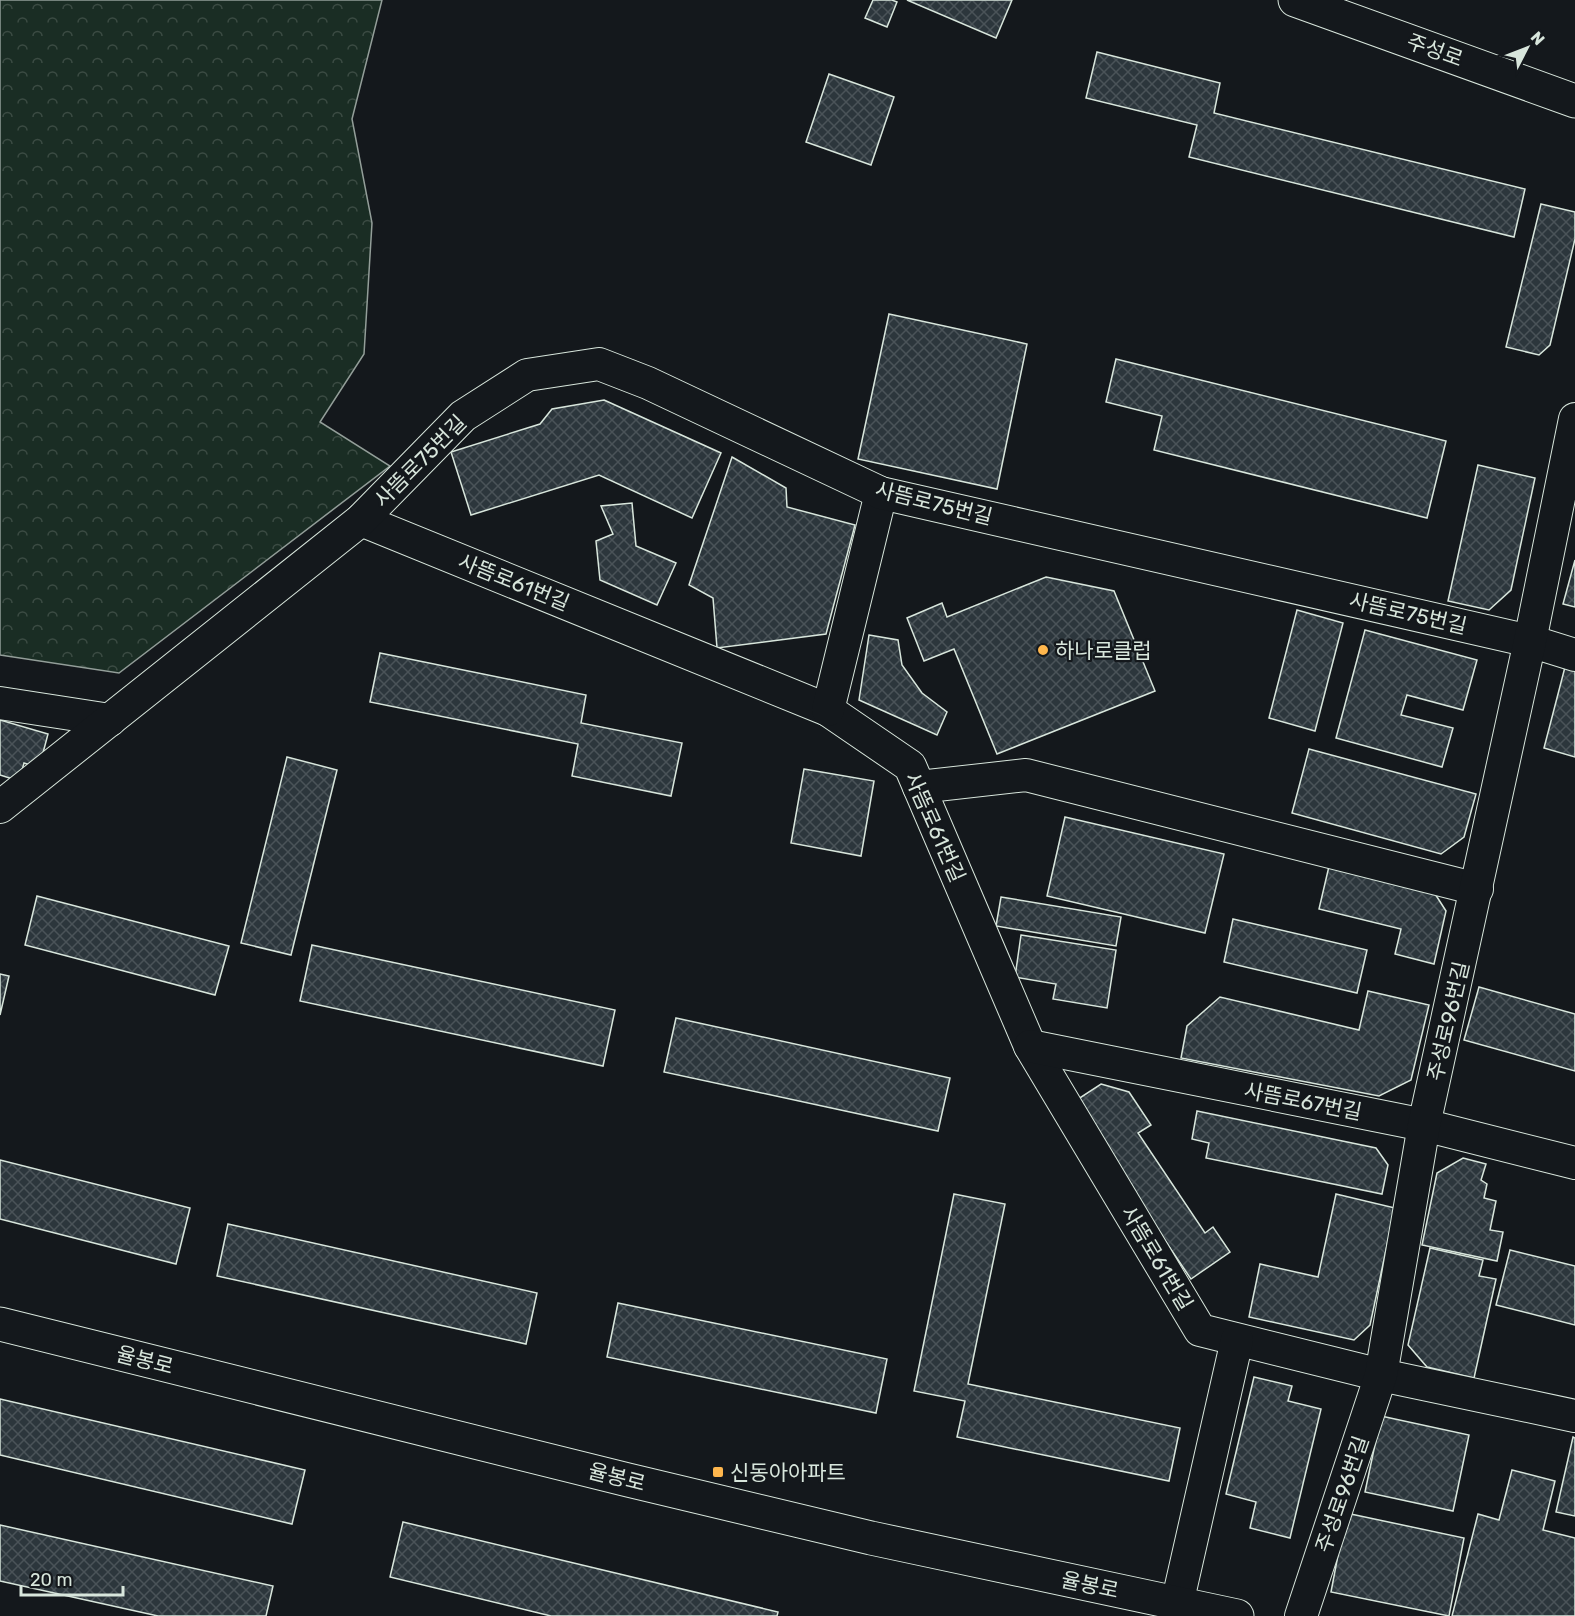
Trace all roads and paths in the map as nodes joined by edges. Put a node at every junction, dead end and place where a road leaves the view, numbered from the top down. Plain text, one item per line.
1 (1295, 0) edge
2 (1575, 101) edge
3 (1575, 419) edge
4 (881, 493) junction
5 (361, 519) junction
6 (1530, 641) junction
7 (1575, 655) edge
8 (0, 703) edge
9 (828, 710) junction
10 (110, 720) junction
11 (919, 787) junction
12 (0, 807) edge
13 (1477, 889) junction
14 (1030, 1046) junction
15 (1424, 1125) junction
16 (1575, 1163) edge
17 (0, 1324) edge
18 (1237, 1340) junction
19 (1381, 1375) junction
20 (1575, 1416) edge
21 (1178, 1604) junction
22 (1237, 1616) edge
23 (1301, 1616) edge

1 - 2 street, 주성로
3 - 6 street, 주성로96번길
4 - 5 street, 사뜸로75번길
4 - 6 street, 사뜸로75번길
4 - 9 street
5 - 9 street, 사뜸로61번길
5 - 10 street
6 - 7 street, 사뜸로75번길
6 - 13 street, 주성로96번길
8 - 10 street
9 - 11 street, 사뜸로61번길
10 - 12 street
11 - 13 street
11 - 14 street, 사뜸로61번길
13 - 15 street, 주성로96번길
14 - 15 street, 사뜸로67번길
14 - 18 street, 사뜸로61번길
15 - 16 street, 사뜸로67번길
15 - 19 street, 주성로96번길
17 - 21 street, 율봉로
18 - 19 street, 사뜸로61번길
18 - 21 street
19 - 20 street, 사뜸로61번길
19 - 23 street, 주성로96번길
21 - 22 street, 율봉로

